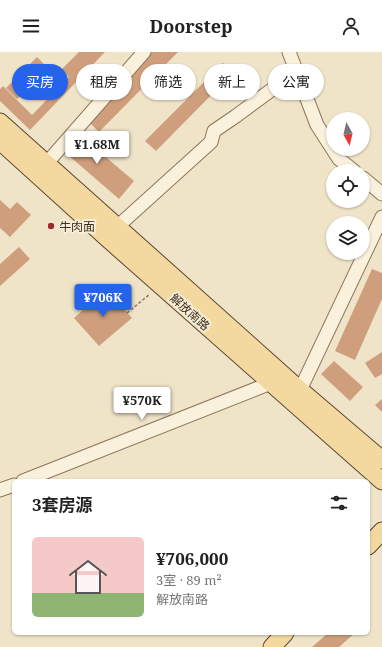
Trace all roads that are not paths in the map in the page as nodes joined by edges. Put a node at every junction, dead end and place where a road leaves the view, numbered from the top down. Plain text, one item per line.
1 (144, 52) edge
2 (289, 52) edge
3 (294, 64) edge
4 (268, 92) edge
5 (308, 100) edge
6 (0, 122) edge
7 (0, 141) edge
8 (46, 164) junction
9 (345, 164) edge
10 (370, 184) edge
11 (382, 194) edge
12 (382, 217) edge
13 (117, 228) junction
14 (271, 383) junction
15 (300, 390) junction
16 (382, 460) edge
17 (28, 479) edge
18 (382, 481) edge
19 (12, 486) edge
20 (0, 490) edge
21 (382, 531) edge
22 (370, 544) edge
23 (283, 635) edge
24 (272, 647) edge

1 - 8 street
2 - 3 street
4 - 13 street
5 - 9 street
6 - 8 main road, 解放南路
7 - 14 main road, 解放南路
8 - 13 main road, 解放南路
10 - 11 street
12 - 15 street
13 - 15 main road, 解放南路
14 - 17 street
14 - 18 main road, 解放南路
15 - 16 main road, 解放南路
19 - 20 street
21 - 22 main road
23 - 24 main road

